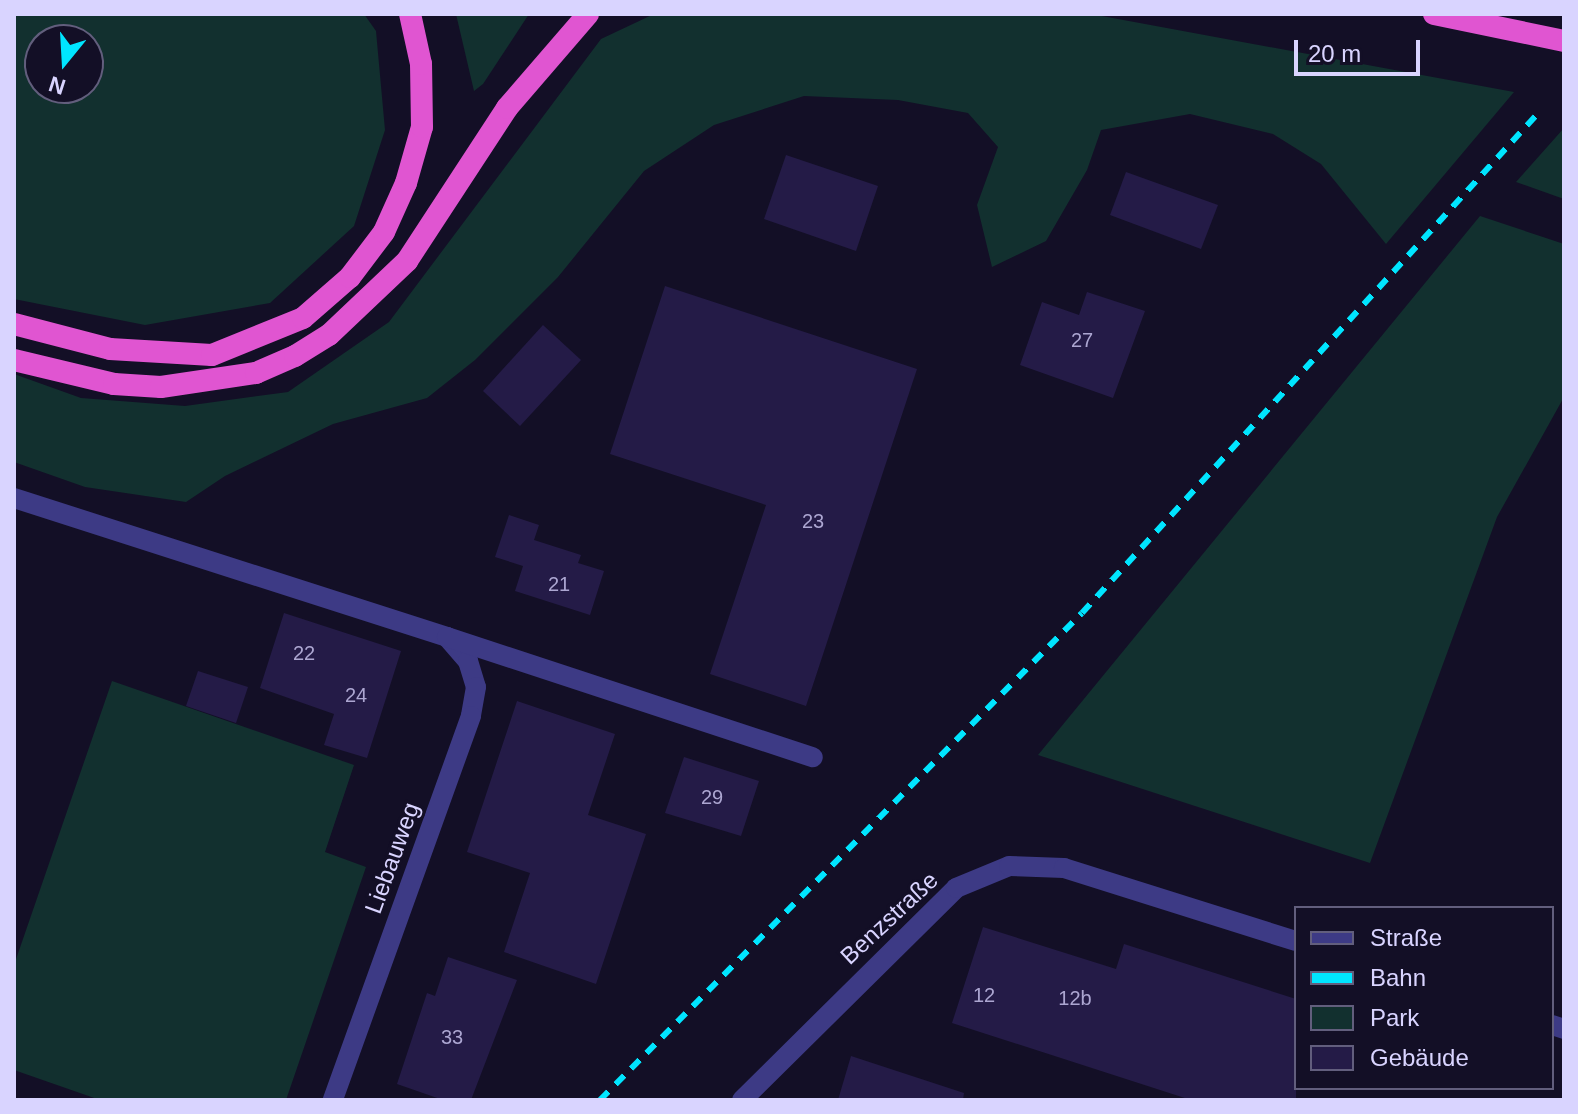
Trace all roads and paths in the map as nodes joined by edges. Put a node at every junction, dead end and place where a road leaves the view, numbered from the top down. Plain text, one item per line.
1 (410, 14) edge
2 (588, 14) edge
3 (1426, 14) edge
4 (1444, 16) edge
5 (1564, 41) edge
6 (14, 324) edge
7 (14, 360) edge
8 (14, 498) edge
9 (447, 637) junction
10 (813, 757) dead end
11 (1294, 940) edge
12 (333, 1100) edge
13 (742, 1100) edge

1 - 6 highway
2 - 7 highway
3 - 4 highway
4 - 5 highway
8 - 9 street
9 - 10 street
9 - 12 street, Liebauweg
11 - 13 street, Benzstraße

